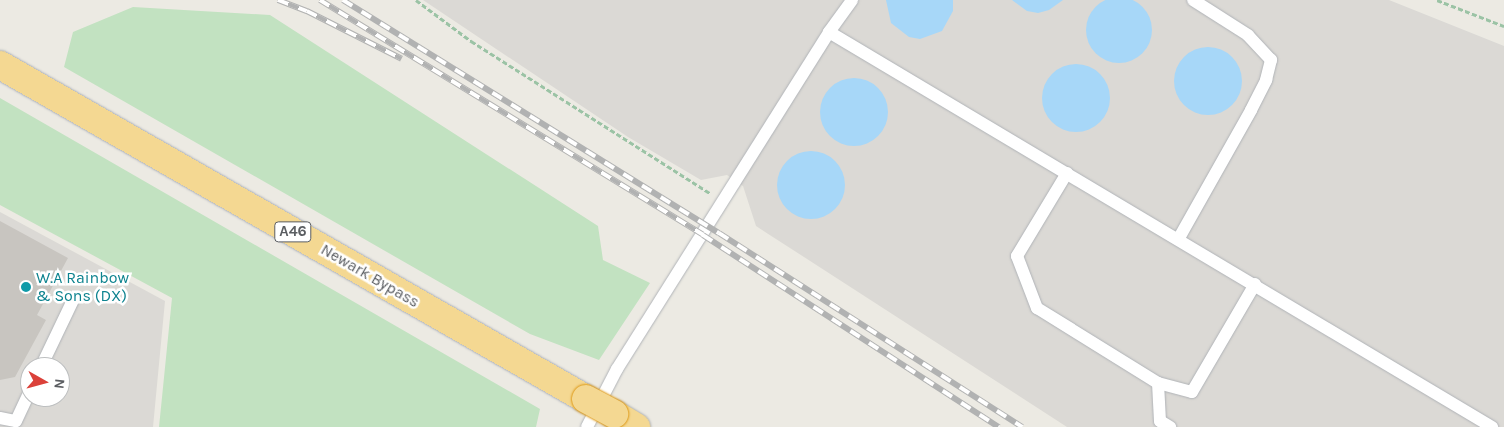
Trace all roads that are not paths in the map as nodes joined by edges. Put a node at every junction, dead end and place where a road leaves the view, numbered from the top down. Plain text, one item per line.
1 (852, 0) edge
2 (1192, 0) edge
3 (829, 32) junction
4 (0, 65) edge
5 (1068, 173) junction
6 (1179, 238) junction
7 (1255, 284) junction
8 (74, 298) dead end
9 (46, 357) edge
10 (1158, 383) junction
11 (23, 407) edge
12 (0, 418) edge
13 (625, 421) edge
14 (587, 427) edge
15 (1170, 427) edge
16 (1492, 427) edge

1 - 3 lane
2 - 6 lane
3 - 5 lane
3 - 14 lane
4 - 13 highway, Newark Bypass / A46, bridge
5 - 6 lane
5 - 10 lane
6 - 7 lane
7 - 10 lane
7 - 16 lane
8 - 9 lane
10 - 15 lane
11 - 12 lane

